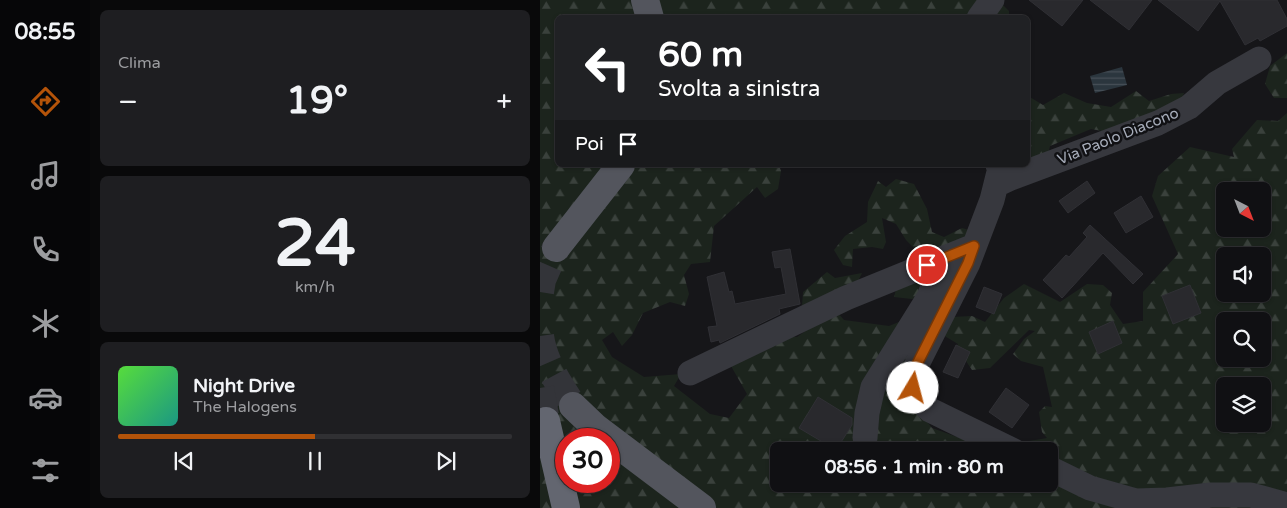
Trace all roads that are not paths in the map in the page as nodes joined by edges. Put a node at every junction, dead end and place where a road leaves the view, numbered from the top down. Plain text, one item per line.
1 (645, 0) edge
2 (992, 0) edge
3 (649, 15) edge
4 (981, 15) edge
5 (1259, 59) dead end
6 (619, 167) edge
7 (997, 175) edge
8 (974, 246) junction
9 (556, 248) tunnel mouth
10 (944, 258) junction
11 (690, 373) dead end
12 (573, 406) tunnel mouth
13 (546, 421) tunnel mouth
14 (865, 438) dead end
15 (996, 442) edge
16 (1058, 472) edge
17 (1287, 505) edge
18 (566, 508) edge
19 (702, 508) edge

1 - 3 main road
2 - 4 street
5 - 7 street, Via Paolo Diacono
6 - 9 main road
7 - 8 street
8 - 10 street
8 - 15 street
10 - 11 street
10 - 14 street
12 - 19 main road
13 - 18 highway
16 - 17 street

